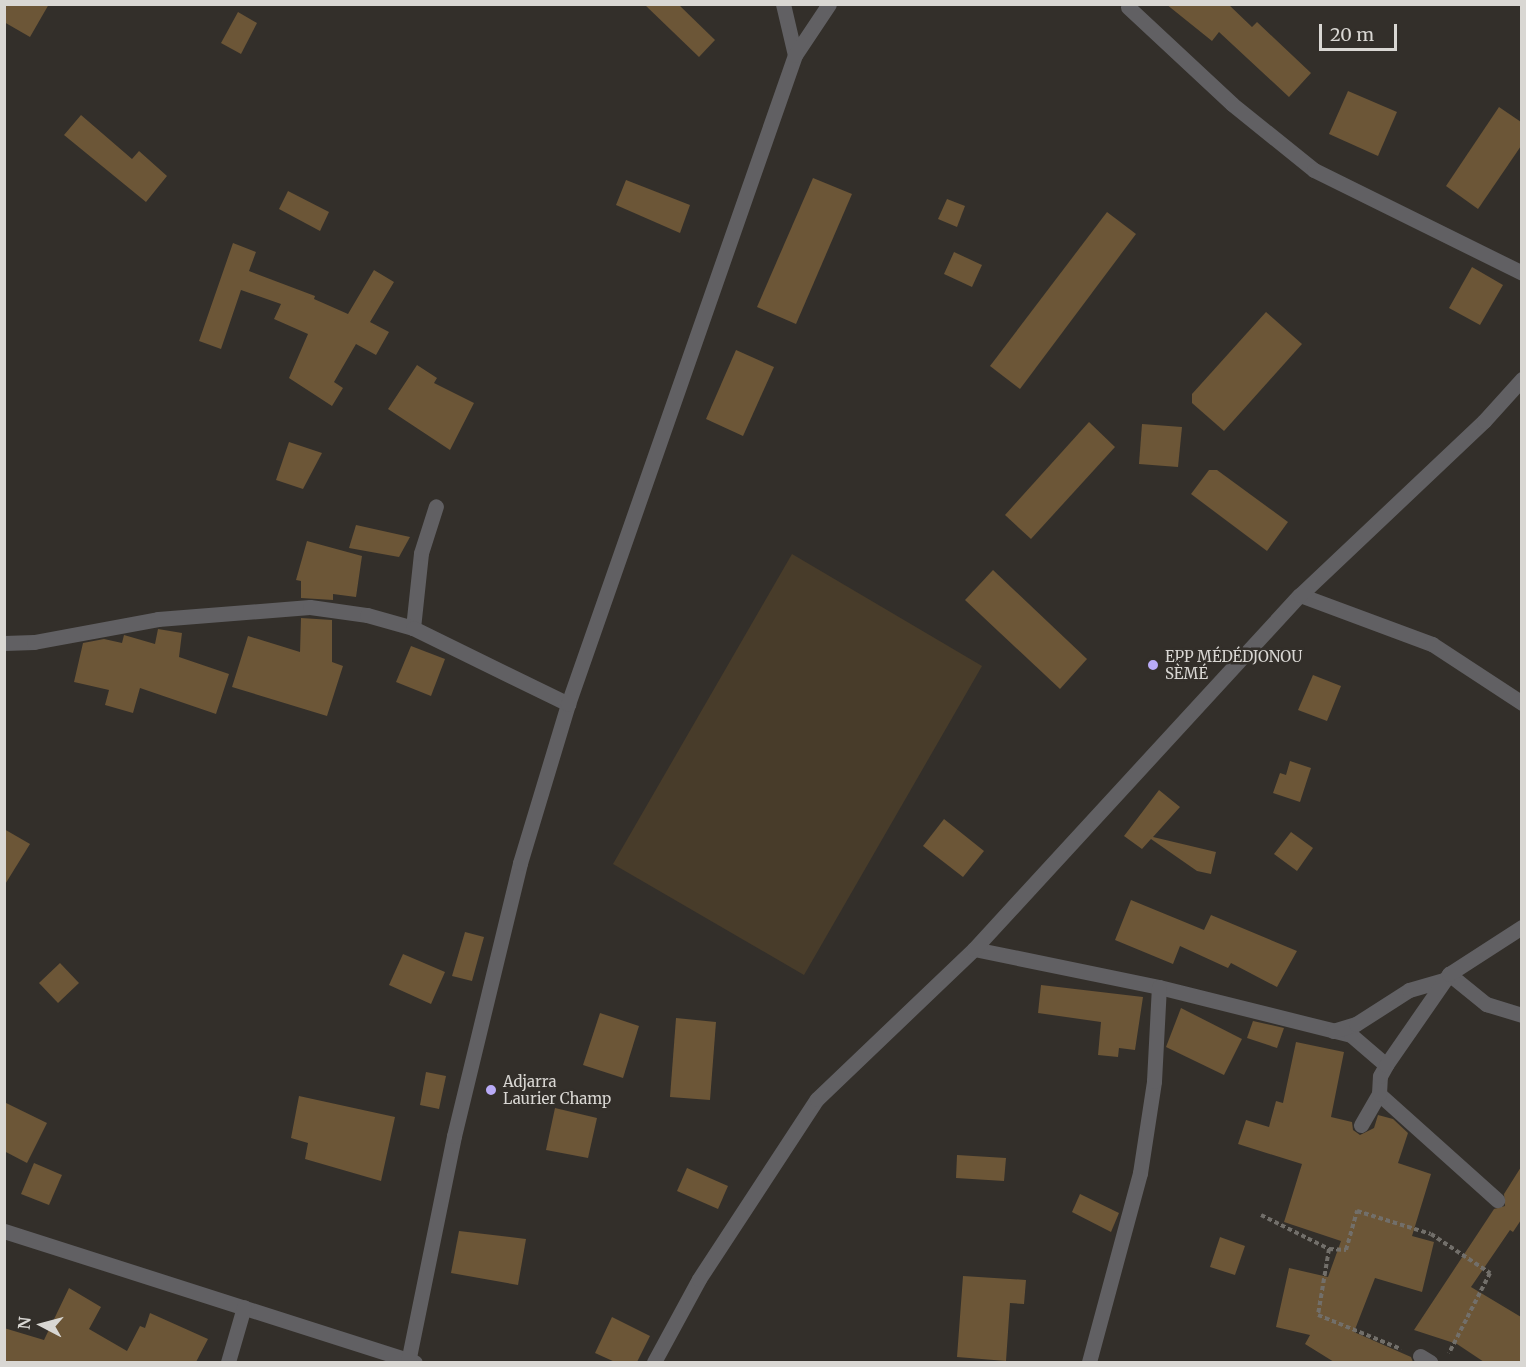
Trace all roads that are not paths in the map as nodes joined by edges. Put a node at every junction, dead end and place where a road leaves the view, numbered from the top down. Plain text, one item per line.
1 (783, 4) edge
2 (829, 4) edge
3 (1128, 7) dead end
4 (795, 55) junction
5 (1521, 273) edge
6 (1521, 379) edge
7 (436, 506) dead end
8 (1300, 595) junction
9 (413, 628) junction
10 (4, 643) edge
11 (1521, 703) edge
12 (568, 704) junction
13 (1521, 927) edge
14 (974, 949) junction
15 (1447, 977) junction
16 (1159, 987) junction
17 (1521, 1015) edge
18 (1333, 1031) junction
19 (1386, 1065) junction
20 (1379, 1094) junction
21 (1361, 1125) dead end
22 (1497, 1200) dead end
23 (4, 1231) edge
24 (244, 1308) junction
25 (228, 1362) edge
26 (411, 1362) edge
27 (654, 1362) edge
28 (1089, 1362) edge

1 - 4 street
2 - 4 street
3 - 5 street
4 - 12 street
6 - 8 street
7 - 9 street
8 - 11 street
8 - 14 street
9 - 10 street
9 - 12 street
12 - 26 street
13 - 15 street
14 - 16 street
14 - 27 street
15 - 17 street
15 - 18 street
15 - 19 street
16 - 18 street
16 - 28 street
18 - 19 street
19 - 20 street
20 - 21 street
20 - 22 street
23 - 24 street
24 - 25 street
24 - 26 street

